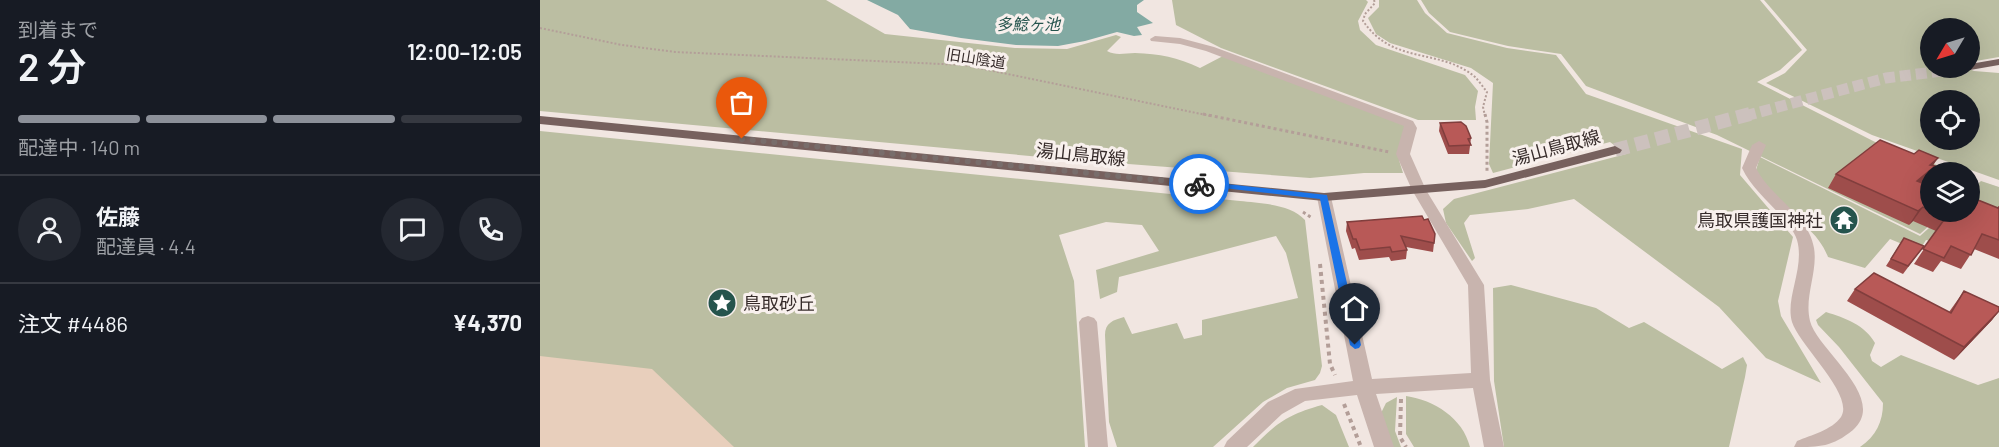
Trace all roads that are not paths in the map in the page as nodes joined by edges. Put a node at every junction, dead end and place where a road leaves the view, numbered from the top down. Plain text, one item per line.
1 (1155, 39) dead end
2 (1999, 62) edge
3 (1980, 65) edge
4 (540, 120) edge
5 (1759, 145) dead end
6 (1615, 150) tunnel mouth
7 (1419, 190) junction
8 (1324, 197) junction
9 (1088, 322) dead end
10 (1481, 380) junction
11 (1364, 387) junction
12 (1098, 447) edge
13 (1234, 447) edge
14 (1384, 447) edge
15 (1494, 447) edge
16 (1804, 447) edge

1 - 7 street
2 - 3 main road
4 - 8 main road, 湯山鳥取線
5 - 16 street
6 - 7 main road, 湯山鳥取線
7 - 8 main road, 湯山鳥取線
7 - 10 street
8 - 11 street
9 - 12 street
10 - 11 street
10 - 15 street
11 - 13 street
11 - 14 street

